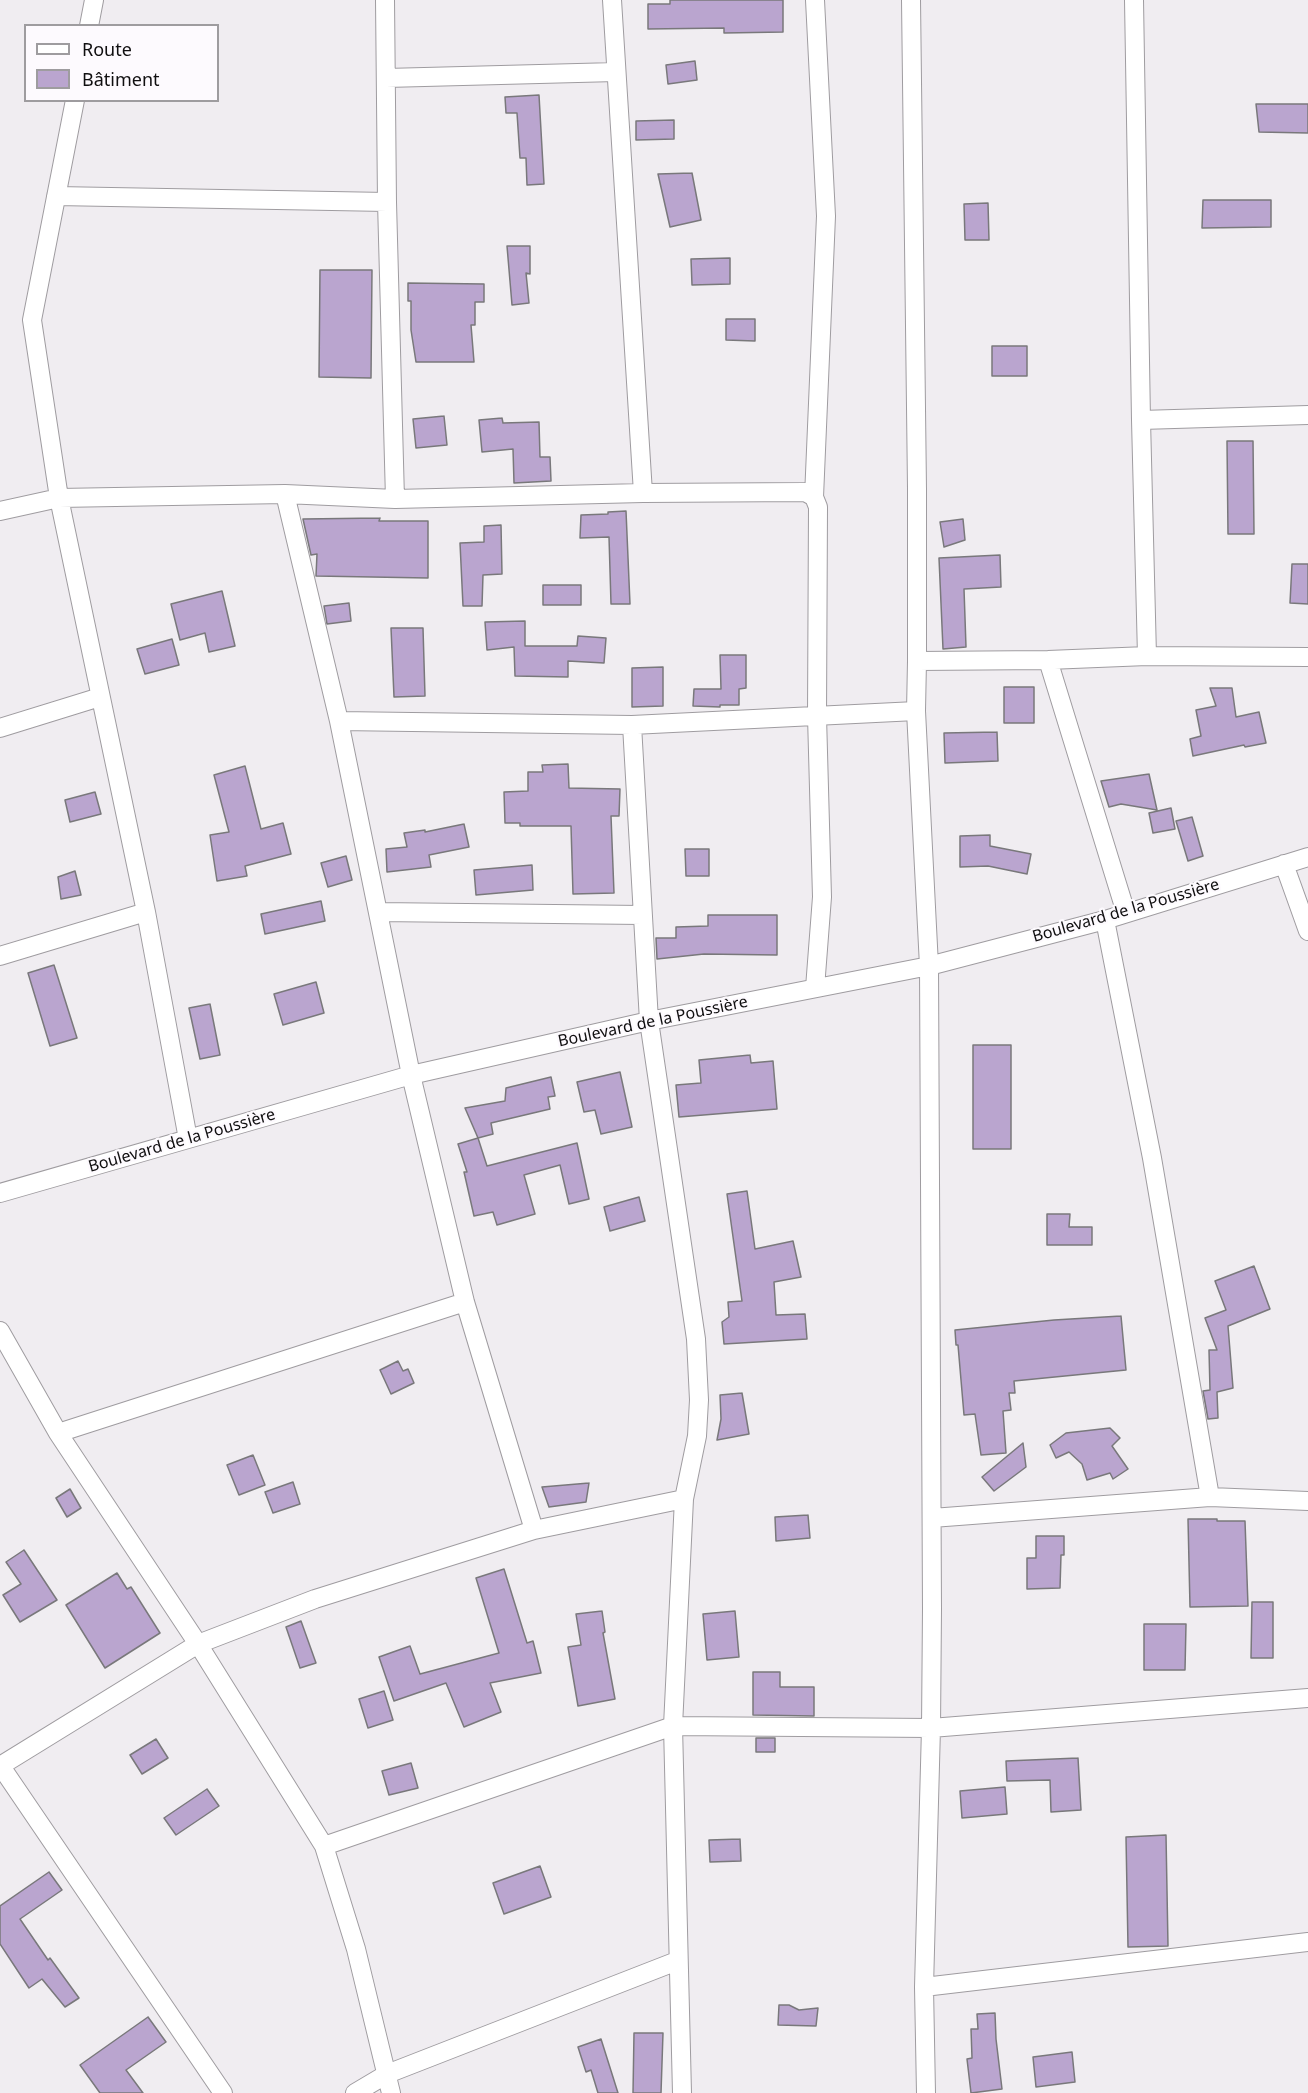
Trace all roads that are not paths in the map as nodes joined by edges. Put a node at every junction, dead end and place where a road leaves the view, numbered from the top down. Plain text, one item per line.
1 (94, 0) edge
2 (385, 0) edge
3 (612, 0) edge
4 (815, 0) edge
5 (911, 0) edge
6 (1134, 0) edge
7 (89, 24) edge
8 (615, 72) junction
9 (386, 78) junction
10 (75, 102) edge
11 (56, 196) junction
12 (387, 202) junction
13 (1308, 415) edge
14 (1141, 420) junction
15 (642, 493) junction
16 (285, 494) junction
17 (814, 497) junction
18 (59, 498) junction
19 (395, 499) junction
20 (0, 511) edge
21 (1148, 656) junction
22 (1308, 657) edge
23 (1048, 660) junction
24 (917, 661) junction
25 (100, 697) junction
26 (916, 711) junction
27 (817, 716) junction
28 (339, 721) junction
29 (632, 724) junction
30 (0, 728) edge
31 (1308, 858) edge
32 (1284, 864) junction
33 (146, 912) junction
34 (378, 912) junction
35 (1126, 913) junction
36 (642, 915) junction
37 (1105, 920) junction
38 (1308, 931) edge
39 (0, 956) edge
40 (929, 966) junction
41 (815, 988) junction
42 (649, 1021) junction
43 (411, 1075) junction
44 (188, 1139) junction
45 (0, 1193) edge
46 (465, 1302) junction
47 (0, 1331) edge
48 (58, 1434) junction
49 (1210, 1497) junction
50 (684, 1498) junction
51 (1308, 1501) edge
52 (932, 1518) junction
53 (534, 1530) junction
54 (198, 1644) junction
55 (1308, 1698) edge
56 (673, 1726) junction
57 (931, 1728) junction
58 (0, 1765) edge
59 (324, 1846) junction
60 (1308, 1942) edge
61 (677, 1962) junction
62 (924, 1987) junction
63 (387, 2074) junction
64 (223, 2093) edge
65 (355, 2093) edge
66 (391, 2093) edge
67 (682, 2093) edge
68 (926, 2093) edge

1 - 7 street
2 - 9 street
3 - 8 street
4 - 17 street
5 - 24 street
6 - 14 street
8 - 9 street
8 - 15 street
9 - 12 street
10 - 11 street
11 - 12 street
11 - 18 street
12 - 19 street
13 - 14 street
14 - 21 street
15 - 17 street
15 - 19 street
16 - 18 street
16 - 19 street
16 - 28 street
17 - 27 street
18 - 20 street
18 - 25 street
21 - 22 street
21 - 23 street
23 - 24 street
23 - 35 street
24 - 26 street
25 - 30 street
25 - 33 street
26 - 27 street
26 - 40 street
27 - 29 street
27 - 41 street
28 - 29 street
28 - 34 street
29 - 36 street
31 - 32 street, Boulevard de la Poussière
32 - 35 street, Boulevard de la Poussière
32 - 38 street
33 - 39 street
33 - 44 street
34 - 36 street
34 - 43 street
35 - 37 street, Boulevard de la Poussière
36 - 42 street
37 - 40 street, Boulevard de la Poussière
37 - 49 street
40 - 41 street, Boulevard de la Poussière
40 - 52 street
41 - 42 street, Boulevard de la Poussière
42 - 43 street, Boulevard de la Poussière
42 - 50 street
43 - 44 street, Boulevard de la Poussière
43 - 46 street
44 - 45 street, Boulevard de la Poussière
46 - 48 street
46 - 53 street
47 - 48 street
48 - 54 street
49 - 51 street
49 - 52 street
50 - 53 street
50 - 56 street
52 - 57 street
53 - 54 street
54 - 58 street
54 - 59 street
55 - 57 street
56 - 57 street
56 - 59 street
56 - 61 street
57 - 62 street
58 - 64 street
59 - 63 street
60 - 62 street
61 - 63 street
61 - 67 street
62 - 68 street
63 - 65 street
63 - 66 street

